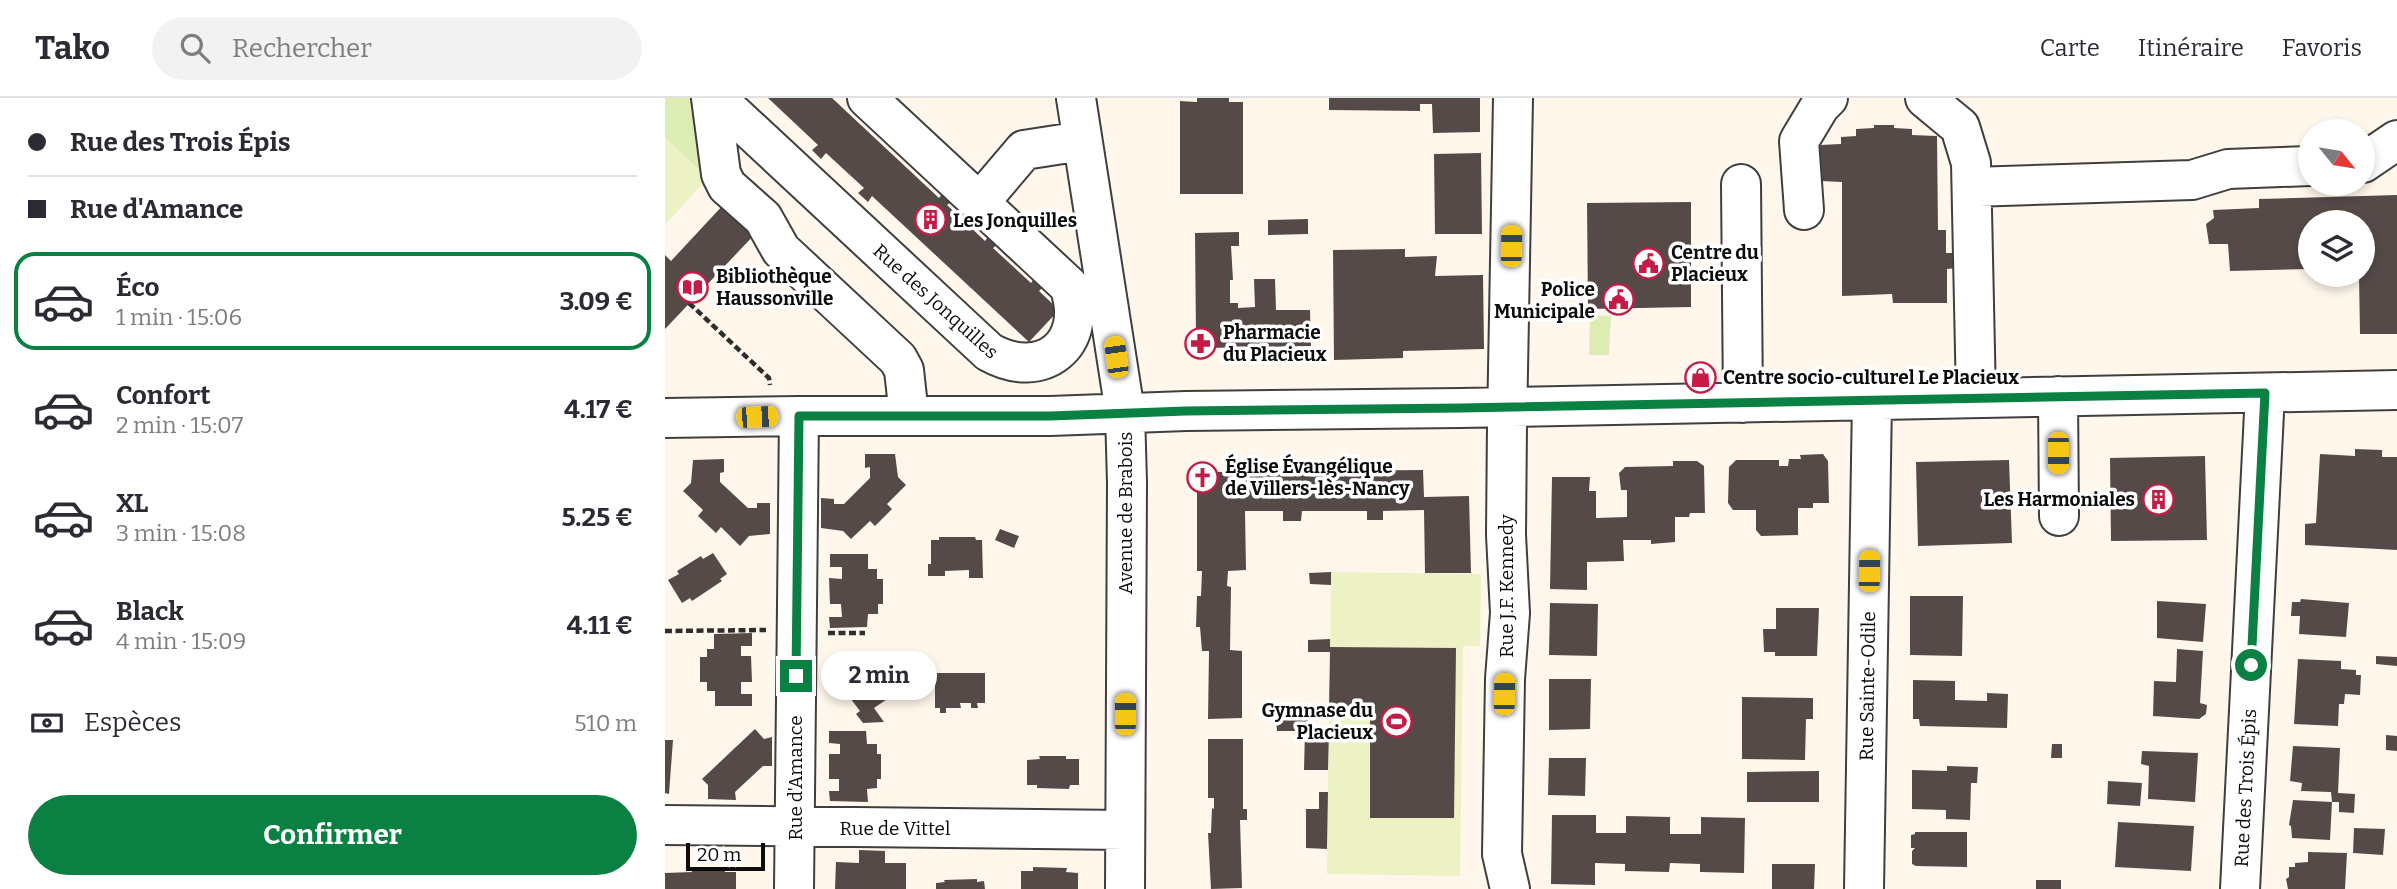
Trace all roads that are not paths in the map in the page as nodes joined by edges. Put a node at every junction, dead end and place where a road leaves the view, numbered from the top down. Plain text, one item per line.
1 (713, 98) edge
2 (867, 98) edge
3 (1076, 98) edge
4 (1513, 98) edge
5 (1828, 98) edge
6 (1925, 98) edge
7 (2397, 140) edge
8 (1083, 141) junction
9 (2375, 155) edge
10 (2298, 166) edge
11 (1741, 184) dead end
12 (1972, 187) junction
13 (979, 203) junction
14 (1804, 210) dead end
15 (2397, 390) edge
16 (2265, 393) junction
17 (2058, 396) junction
18 (1976, 398) junction
19 (1872, 400) junction
20 (1743, 403) junction
21 (1507, 407) junction
22 (1125, 412) junction
23 (799, 416) junction
24 (909, 416) junction
25 (665, 418) edge
26 (2059, 516) dead end
27 (665, 825) edge
28 (795, 828) junction
29 (1125, 830) junction
30 (1506, 871) edge
31 (794, 889) edge
32 (1125, 889) edge
33 (1864, 889) edge
34 (2240, 889) edge

1 - 13 street, Rue des Jonquilles
1 - 24 street
2 - 13 street, Rue des Jonquilles
3 - 8 street, Avenue de Brabois
4 - 21 street, Rue J.F. Kennedy
5 - 14 street
6 - 12 street
7 - 9 street
8 - 13 street
8 - 22 street, Avenue de Brabois
10 - 12 street
11 - 20 street
12 - 18 street
15 - 16 street
16 - 17 street
16 - 34 street, Rue des Trois Épis
17 - 18 street
17 - 26 street
18 - 19 street
19 - 20 street
19 - 33 street, Rue Sainte-Odile
20 - 21 street
21 - 22 street
21 - 30 street, Rue J.F. Kennedy
22 - 24 street
22 - 29 street, Avenue de Brabois
23 - 24 street
23 - 25 street
23 - 28 street, Rue d'Amance
27 - 28 street, Rue de Vittel
28 - 29 street, Rue de Vittel
28 - 31 street, Rue d'Amance
29 - 32 street, Avenue de Brabois

